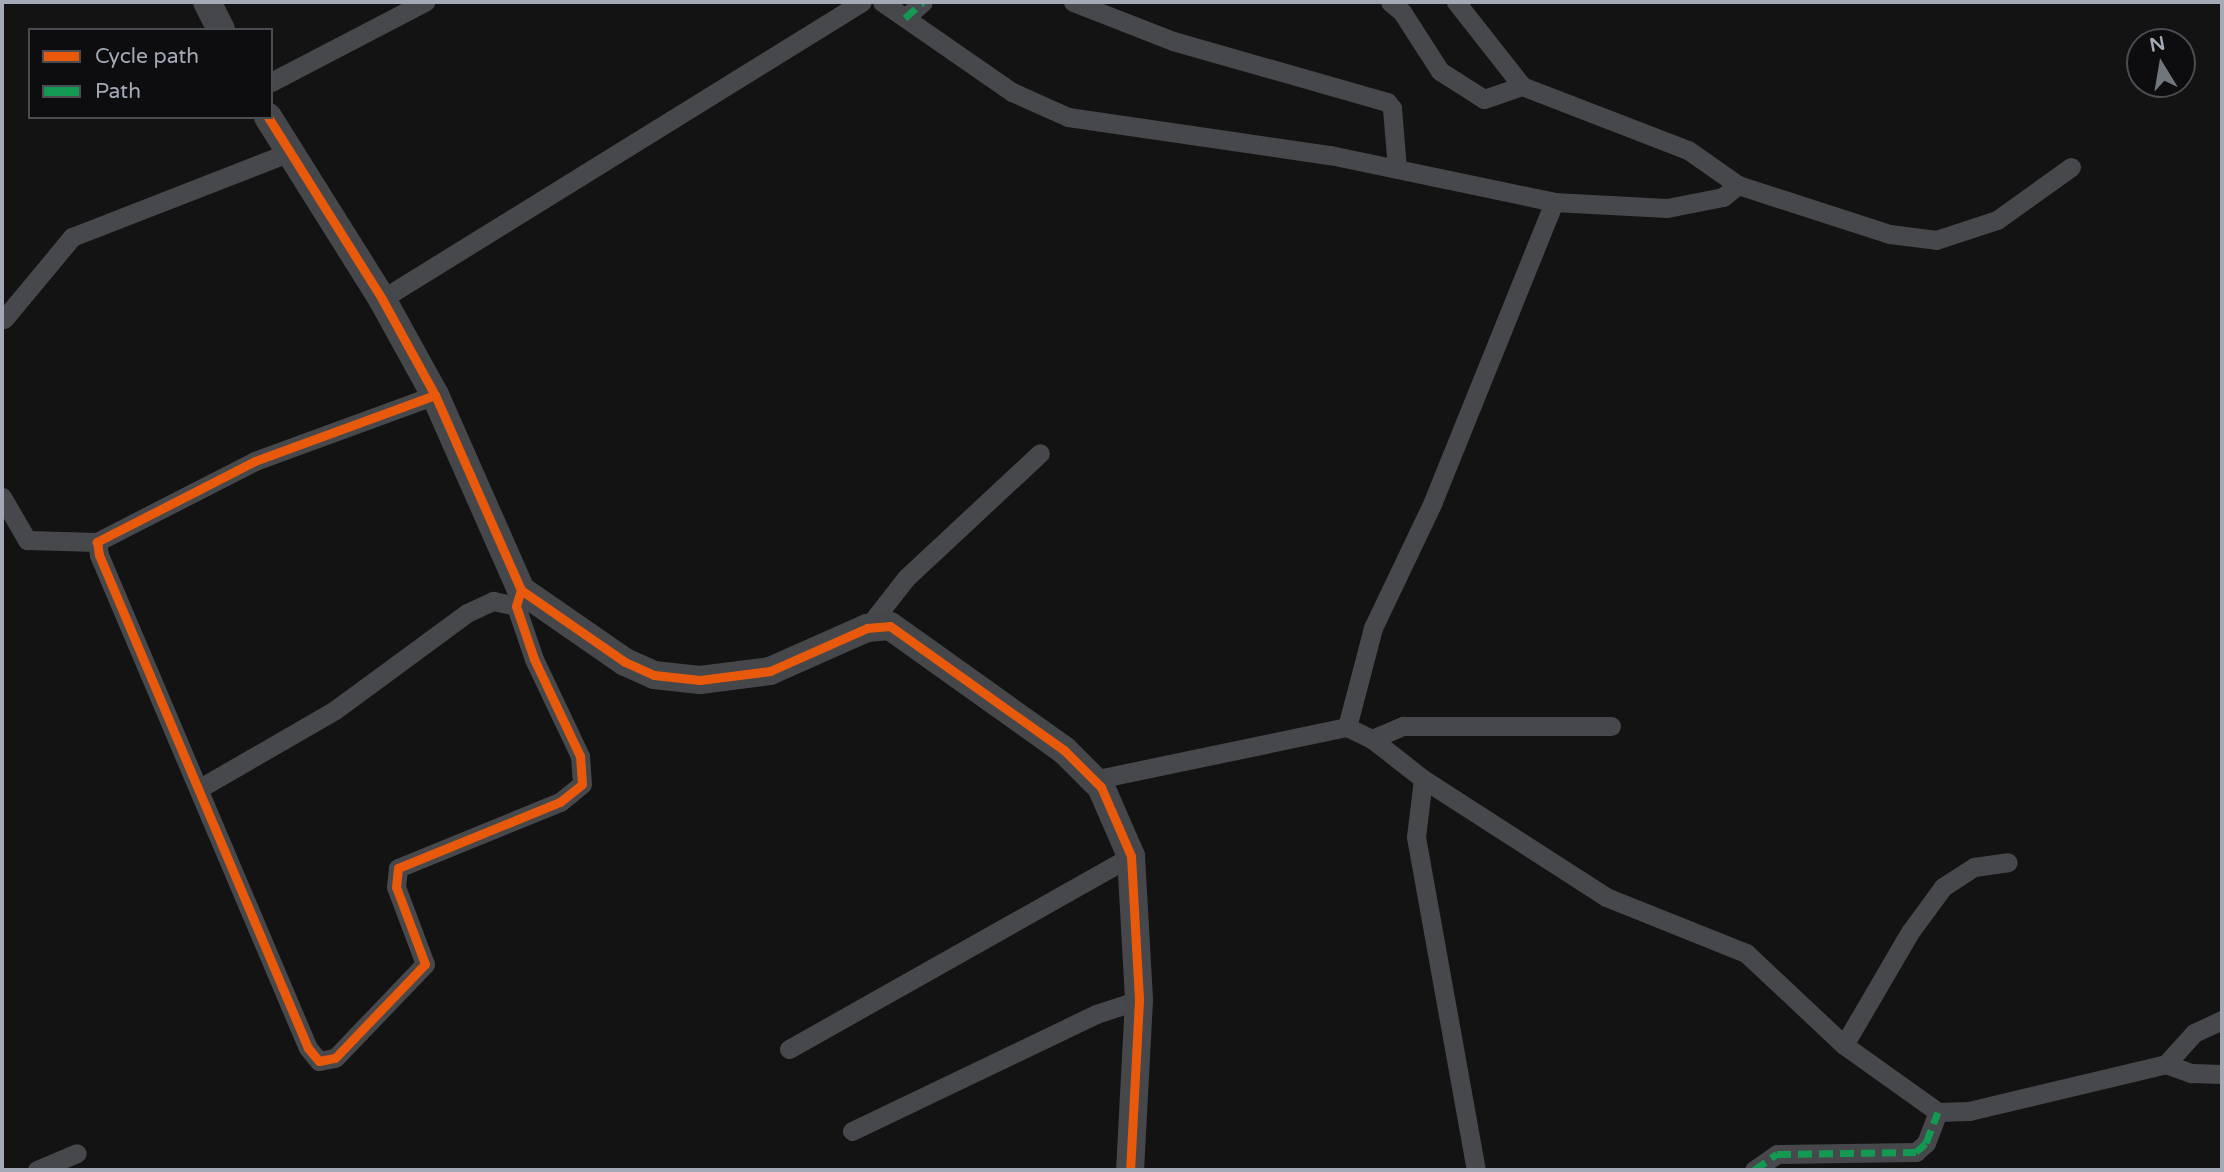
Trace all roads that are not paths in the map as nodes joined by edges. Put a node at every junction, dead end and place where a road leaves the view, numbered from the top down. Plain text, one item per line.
1 (207, 2) edge
2 (425, 2) edge
3 (862, 2) edge
4 (882, 2) edge
5 (923, 2) edge
6 (1073, 2) edge
7 (1390, 2) edge
8 (1456, 2) edge
9 (905, 18) junction
10 (220, 28) edge
11 (273, 81) edge
12 (1522, 86) junction
13 (269, 119) edge
14 (287, 153) junction
15 (2071, 167) dead end
16 (1397, 169) junction
17 (1738, 185) junction
18 (1555, 202) junction
19 (382, 299) junction
20 (4, 319) dead end
21 (435, 395) junction
22 (1040, 453) dead end
23 (2, 497) edge
24 (97, 542) junction
25 (519, 598) junction
26 (867, 628) junction
27 (1611, 726) dead end
28 (1347, 727) junction
29 (1372, 739) junction
30 (1423, 779) junction
31 (1093, 780) junction
32 (200, 788) junction
33 (1131, 856) junction
34 (2008, 862) dead end
35 (1139, 1000) junction
36 (2222, 1020) edge
37 (1844, 1045) junction
38 (789, 1049) dead end
39 (2166, 1064) junction
40 (2222, 1074) edge
41 (1938, 1112) junction
42 (852, 1131) dead end
43 (77, 1153) dead end
44 (37, 1170) edge
45 (1130, 1170) edge
46 (1476, 1170) edge
47 (1754, 1170) edge

1 - 10 street
2 - 11 street
3 - 19 street
4 - 9 street
5 - 9 street
6 - 16 street
7 - 12 street
8 - 12 street
9 - 16 street
12 - 17 street
13 - 14 street
14 - 19 street
14 - 20 street
15 - 17 street
16 - 18 street
17 - 18 street
18 - 28 street
19 - 21 street
21 - 24 street
21 - 25 street
22 - 26 street
23 - 24 street
24 - 32 street
25 - 26 street
25 - 32 street
25 - 32 street
26 - 31 street
27 - 29 street
28 - 29 street
28 - 31 street
29 - 30 street
30 - 37 street
30 - 46 street
31 - 33 street
33 - 35 street
33 - 38 street
34 - 37 street
35 - 42 street
35 - 45 street
36 - 39 street
37 - 41 street
39 - 40 street
39 - 41 street
41 - 47 street
43 - 44 street

